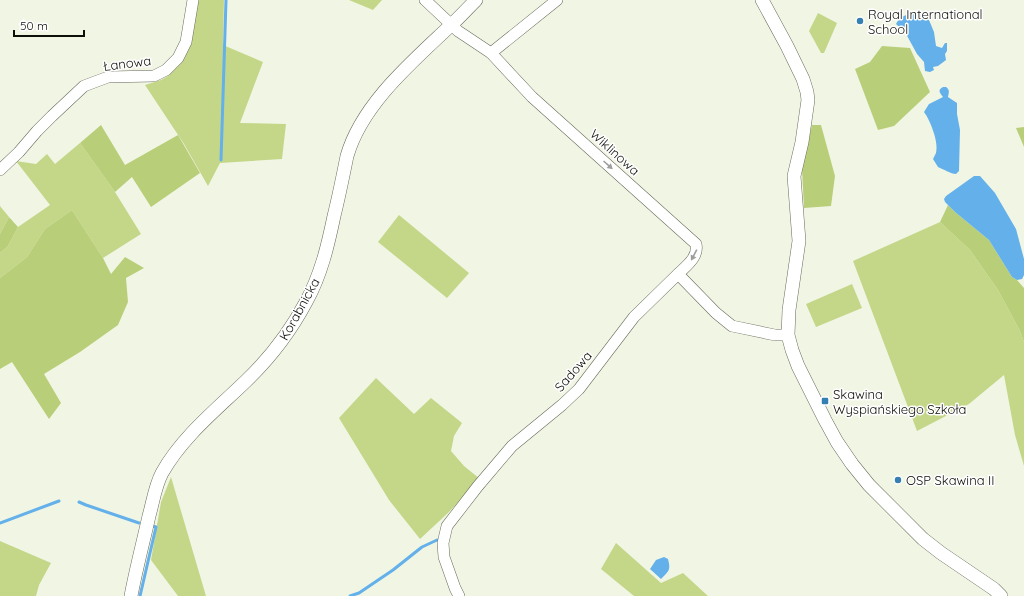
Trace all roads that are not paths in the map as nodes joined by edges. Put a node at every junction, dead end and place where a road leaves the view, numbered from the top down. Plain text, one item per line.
1 (193, 0) edge
2 (425, 0) edge
3 (476, 0) edge
4 (557, 0) edge
5 (762, 0) edge
6 (451, 25) junction
7 (491, 53) junction
8 (0, 170) edge
9 (678, 274) junction
10 (788, 335) junction
11 (131, 596) edge
12 (459, 596) edge
13 (1001, 596) edge

1 - 8 street, Łanowa
2 - 6 street
3 - 6 street, Korabnicka
4 - 7 street
5 - 10 street
6 - 7 street, Wiklinowa
6 - 11 street, Korabnicka
7 -> 9 street, Wiklinowa
9 - 10 street
9 - 12 street, Sadowa
10 - 13 street

